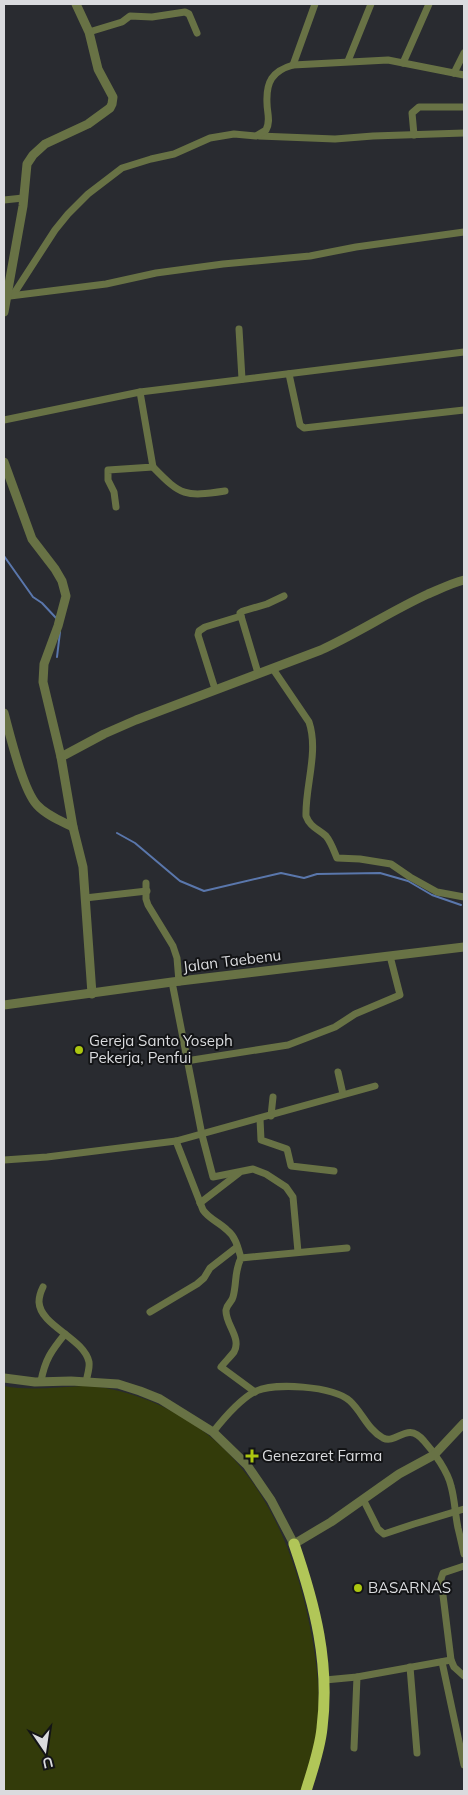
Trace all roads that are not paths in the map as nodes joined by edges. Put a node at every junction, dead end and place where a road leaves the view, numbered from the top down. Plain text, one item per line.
1 (76, 4) edge
2 (315, 4) edge
3 (371, 4) edge
4 (429, 4) edge
5 (89, 32) junction
6 (197, 33) dead end
7 (464, 53) edge
8 (348, 61) junction
9 (403, 63) junction
10 (293, 64) junction
11 (454, 73) junction
12 (464, 75) edge
13 (464, 107) edge
14 (464, 133) edge
15 (414, 135) junction
16 (256, 136) junction
17 (23, 198) junction
18 (4, 200) edge
19 (464, 232) edge
20 (10, 296) junction
21 (4, 312) edge
22 (239, 329) dead end
23 (464, 352) edge
24 (289, 374) junction
25 (242, 379) junction
26 (140, 392) junction
27 (464, 410) edge
28 (4, 420) edge
29 (4, 462) edge
30 (153, 467) junction
31 (225, 491) dead end
32 (116, 507) dead end
33 (464, 580) edge
34 (284, 596) dead end
35 (241, 616) junction
36 (272, 669) junction
37 (258, 673) junction
38 (215, 689) junction
39 (4, 713) edge
40 (61, 757) junction
41 (73, 827) junction
42 (146, 883) dead end
43 (146, 891) junction
44 (464, 897) edge
45 (85, 898) junction
46 (464, 947) edge
47 (390, 956) junction
48 (176, 982) junction
49 (92, 994) junction
50 (4, 1005) edge
51 (186, 1061) junction
52 (338, 1072) dead end
53 (375, 1086) dead end
54 (343, 1094) junction
55 (273, 1097) dead end
56 (271, 1116) junction
57 (260, 1119) junction
58 (202, 1135) junction
59 (176, 1141) junction
60 (4, 1160) edge
61 (334, 1170) dead end
62 (241, 1172) junction
63 (200, 1203) junction
64 (238, 1247) junction
65 (346, 1248) dead end
66 (298, 1252) junction
67 (241, 1258) junction
68 (43, 1287) dead end
69 (150, 1312) dead end
70 (65, 1334) junction
71 (4, 1378) edge
72 (41, 1381) junction
73 (86, 1382) junction
74 (255, 1392) junction
75 (464, 1423) edge
76 (213, 1432) junction
77 (434, 1456) junction
78 (363, 1499) junction
79 (464, 1509) edge
80 (456, 1513) junction
81 (294, 1544) junction
82 (464, 1554) edge
83 (464, 1566) edge
84 (451, 1660) junction
85 (442, 1662) junction
86 (410, 1667) junction
87 (464, 1676) edge
88 (357, 1677) junction
89 (325, 1680) junction
90 (354, 1748) dead end
91 (417, 1753) dead end
92 (464, 1765) edge
93 (306, 1791) edge

1 - 5 street
2 - 10 street
3 - 8 street
4 - 9 street
5 - 6 street
5 - 17 street
7 - 11 street
8 - 9 street
8 - 10 street
9 - 11 street
10 - 16 street
11 - 12 street
13 - 15 street
14 - 15 street
15 - 16 street
16 - 20 street
17 - 18 street
17 - 20 street
19 - 20 street
20 - 21 street
22 - 25 street
23 - 24 street
24 - 25 street
24 - 27 street
25 - 26 street
26 - 28 street
26 - 30 street
29 - 40 street
30 - 31 street
30 - 32 street
33 - 36 street
34 - 35 street
35 - 37 street
35 - 38 street
36 - 37 street
36 - 44 street
37 - 38 street
38 - 40 street
39 - 41 street
40 - 41 street
41 - 45 street
42 - 43 street
43 - 45 street
43 - 48 street
45 - 49 street
46 - 47 street, Jalan Taebenu
47 - 48 street, Jalan Taebenu
47 - 51 street
48 - 49 street, Jalan Taebenu
48 - 51 street
49 - 50 street, Jalan Taebenu
51 - 58 street
52 - 54 street
53 - 54 street
54 - 56 street
55 - 56 street
56 - 57 street
57 - 58 street
57 - 61 street
58 - 59 street
58 - 62 street
59 - 60 street
59 - 63 street
62 - 63 street
62 - 66 street
63 - 64 street
64 - 67 street
64 - 69 street
65 - 66 street
66 - 67 street
67 - 74 street
68 - 70 street
70 - 72 street
70 - 73 street
71 - 72 street
72 - 73 street
73 - 76 street
74 - 76 street
74 - 77 street
75 - 77 street
76 - 81 street
77 - 78 street
77 - 80 street
78 - 80 street
78 - 81 street
79 - 80 street
80 - 82 street
81 - 89 highway
83 - 84 street
84 - 85 street
84 - 87 street
85 - 86 street
85 - 92 street
86 - 88 street
86 - 91 street
88 - 89 street
88 - 90 street
89 - 93 highway

